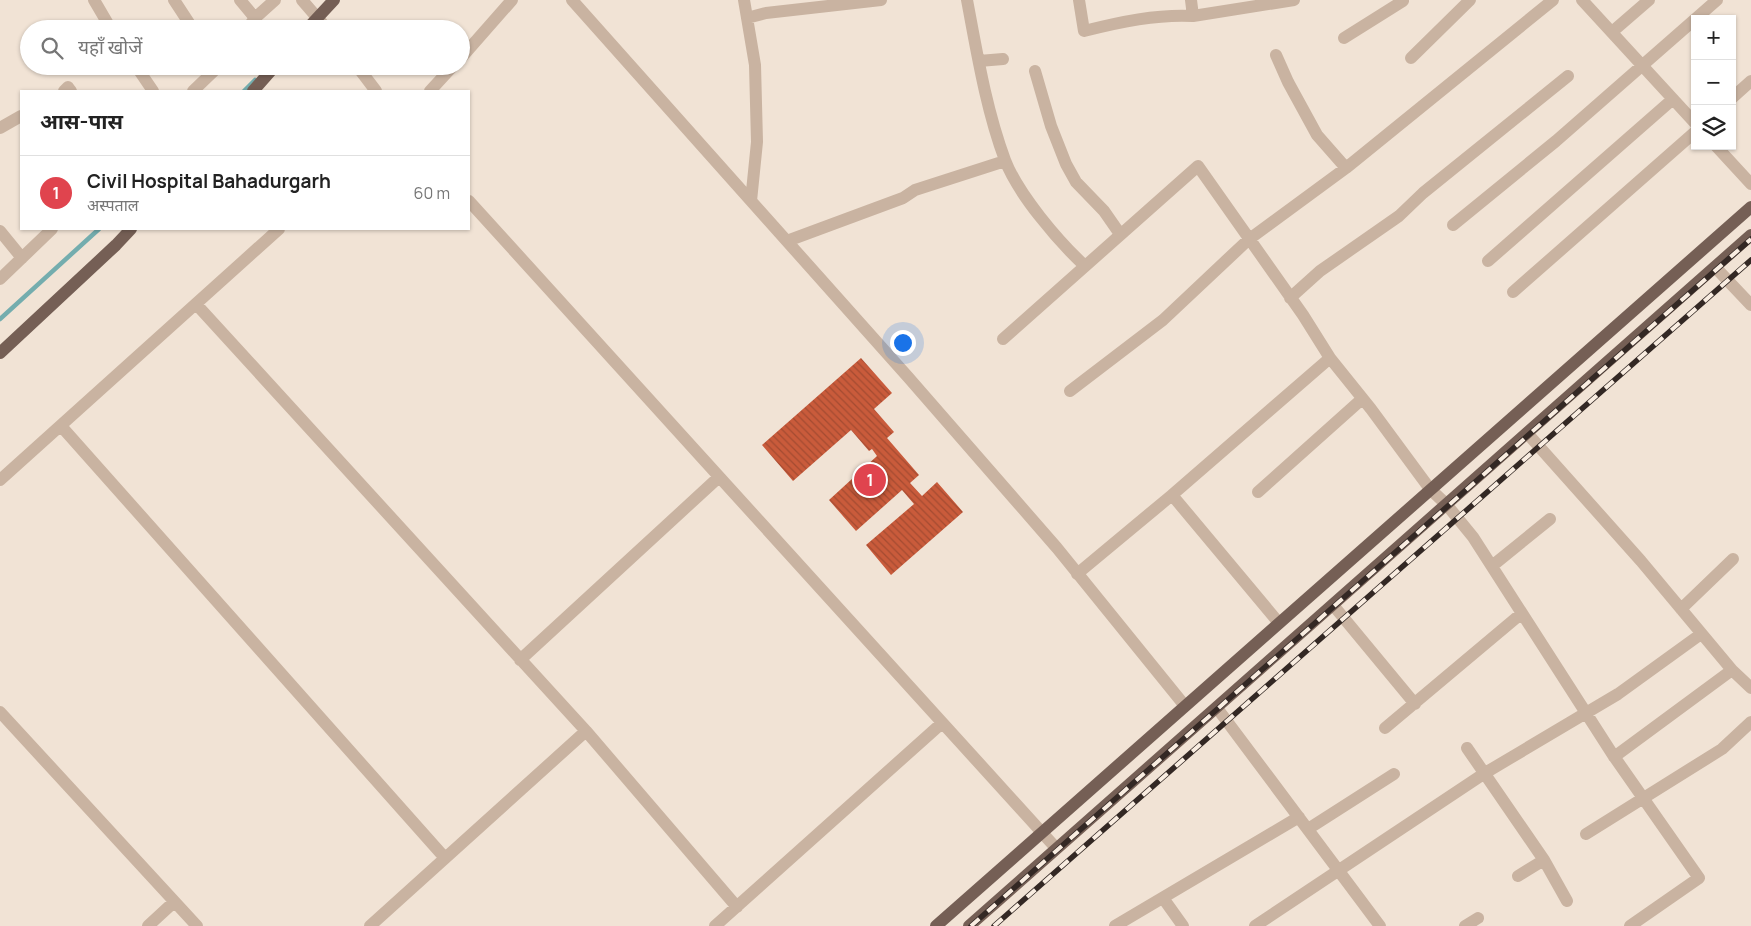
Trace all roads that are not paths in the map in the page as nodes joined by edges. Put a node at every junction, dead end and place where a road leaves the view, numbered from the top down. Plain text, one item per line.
1 (94, 0) edge
2 (174, 0) edge
3 (240, 0) edge
4 (274, 0) edge
5 (302, 0) edge
6 (334, 0) edge
7 (512, 0) edge
8 (572, 0) edge
9 (744, 0) edge
10 (881, 0) edge
11 (967, 0) edge
12 (1078, 0) edge
13 (1191, 0) edge
14 (1294, 0) edge
15 (1403, 0) edge
16 (1470, 0) edge
17 (1553, 0) edge
18 (1582, 0) edge
19 (1649, 0) edge
20 (1717, 0) edge
21 (1193, 16) junction
22 (317, 17) junction
23 (255, 18) joint
24 (747, 18) junction
25 (106, 20) edge
26 (187, 20) edge
27 (314, 20) edge
28 (320, 20) edge
29 (1612, 32) junction
30 (1344, 38) dead end
31 (470, 48) edge
32 (1276, 55) dead end
33 (1411, 58) dead end
34 (1003, 59) dead end
35 (979, 61) junction
36 (1641, 64) junction
37 (1035, 71) dead end
38 (142, 75) edge
39 (210, 75) edge
40 (266, 75) edge
41 (364, 75) edge
42 (445, 75) edge
43 (1568, 76) dead end
44 (1751, 81) edge
45 (152, 90) edge
46 (194, 90) edge
47 (254, 90) edge
48 (375, 90) edge
49 (431, 90) edge
50 (1736, 94) edge
51 (1673, 99) junction
52 (20, 117) edge
53 (1691, 119) edge
54 (0, 128) edge
55 (1691, 136) edge
56 (1720, 150) edge
57 (1005, 161) junction
58 (1346, 168) junction
59 (1751, 184) edge
60 (752, 201) junction
61 (470, 202) edge
62 (1751, 207) edge
63 (1453, 225) dead end
64 (51, 230) edge
65 (130, 230) edge
66 (278, 230) edge
67 (0, 231) edge
68 (1120, 234) junction
69 (1751, 235) edge
70 (1248, 240) junction
71 (787, 241) junction
72 (22, 258) junction
73 (1488, 261) dead end
74 (1085, 266) junction
75 (1715, 267) junction
76 (0, 279) edge
77 (1513, 292) dead end
78 (1290, 298) junction
79 (196, 304) junction
80 (1751, 305) edge
81 (1003, 339) dead end
82 (0, 353) edge
83 (1330, 358) junction
84 (1070, 392) dead end
85 (1362, 398) junction
86 (61, 426) junction
87 (1527, 433) junction
88 (719, 477) junction
89 (0, 480) edge
90 (1430, 489) junction
91 (1258, 492) dead end
92 (1172, 495) junction
93 (1446, 504) junction
94 (1550, 519) dead end
95 (1733, 559) dead end
96 (1492, 566) junction
97 (1077, 574) junction
98 (1333, 605) junction
99 (1681, 609) junction
100 (1522, 613) junction
101 (1279, 623) junction
102 (1701, 634) junction
103 (520, 660) junction
104 (1732, 670) junction
105 (1751, 688) edge
106 (1415, 704) junction
107 (1185, 706) junction
108 (1217, 708) junction
109 (0, 712) edge
110 (1587, 714) junction
111 (1751, 722) edge
112 (942, 723) junction
113 (1385, 728) dead end
114 (586, 731) junction
115 (1467, 748) dead end
116 (1614, 757) junction
117 (1485, 773) junction
118 (1394, 774) dead end
119 (1644, 798) junction
120 (1299, 818) junction
121 (1308, 829) junction
122 (1042, 832) junction
123 (1586, 834) dead end
124 (1056, 848) junction
125 (445, 858) junction
126 (1544, 860) junction
127 (1339, 870) junction
128 (1518, 876) dead end
129 (1163, 898) junction
130 (1567, 901) dead end
131 (174, 902) junction
132 (737, 907) junction
133 (1478, 918) dead end
134 (148, 926) edge
135 (197, 926) edge
136 (370, 926) edge
137 (715, 926) edge
138 (936, 926) edge
139 (969, 926) edge
140 (1115, 926) edge
141 (1183, 926) edge
142 (1255, 926) edge
143 (1380, 926) edge
144 (1465, 926) edge
145 (1630, 926) edge

1 - 25 street
2 - 26 street
3 - 23 street
4 - 23 street
5 - 22 street
6 - 22 main road
7 - 31 street
8 - 60 street
9 - 24 street
10 - 24 street
11 - 35 street
12 - 21 street
13 - 21 street
14 - 21 street
15 - 30 street
16 - 33 street
17 - 58 street
18 - 29 street
19 - 29 street
20 - 36 street
22 - 27 main road
22 - 28 street
24 - 60 street
29 - 36 street
32 - 58 street
34 - 35 street
35 - 57 street
36 - 51 street
36 - 63 street
37 - 68 street
38 - 45 street
39 - 46 street
40 - 47 main road
41 - 48 street
42 - 49 street
43 - 78 street
44 - 50 street
51 - 53 street
51 - 73 street
52 - 54 street
55 - 77 street
56 - 59 street
57 - 71 street
57 - 74 street
58 - 70 street
60 - 71 street
61 - 88 street
62 - 90 main road
64 - 72 street
65 - 82 main road
66 - 79 street
67 - 72 street
68 - 70 street
68 - 74 street
69 - 75 main road
70 - 78 street
70 - 84 street
71 - 97 street
72 - 76 street
74 - 81 street
75 - 80 street
75 - 87 main road
78 - 83 street
79 - 86 street
79 - 103 street
83 - 85 street
83 - 92 street
85 - 90 street
85 - 91 street
86 - 89 street
86 - 125 street
87 - 93 main road
87 - 99 street
88 - 103 street
88 - 112 street
90 - 93 street
90 - 101 main road
92 - 97 street
92 - 101 street
93 - 96 street
93 - 98 main road
94 - 96 street
95 - 99 street
96 - 100 street
97 - 107 street
98 - 106 street
98 - 108 main road
99 - 102 street
100 - 106 street
100 - 110 street
101 - 107 main road
102 - 104 street
102 - 110 street
103 - 114 street
104 - 105 street
104 - 116 street
106 - 113 street
107 - 122 main road
108 - 120 street
108 - 124 main road
109 - 131 street
110 - 116 street
110 - 117 street
111 - 119 street
112 - 122 street
112 - 132 street
114 - 125 street
114 - 132 street
115 - 117 street
116 - 119 street
117 - 126 street
117 - 127 street
118 - 121 street
119 - 123 street
119 - 145 street
120 - 121 street
120 - 129 street
121 - 127 street
122 - 124 street
122 - 138 main road
124 - 139 main road
125 - 136 street
126 - 128 street
126 - 130 street
127 - 142 street
127 - 143 street
129 - 140 street
129 - 141 street
131 - 134 street
131 - 135 street
132 - 137 street
133 - 144 street

